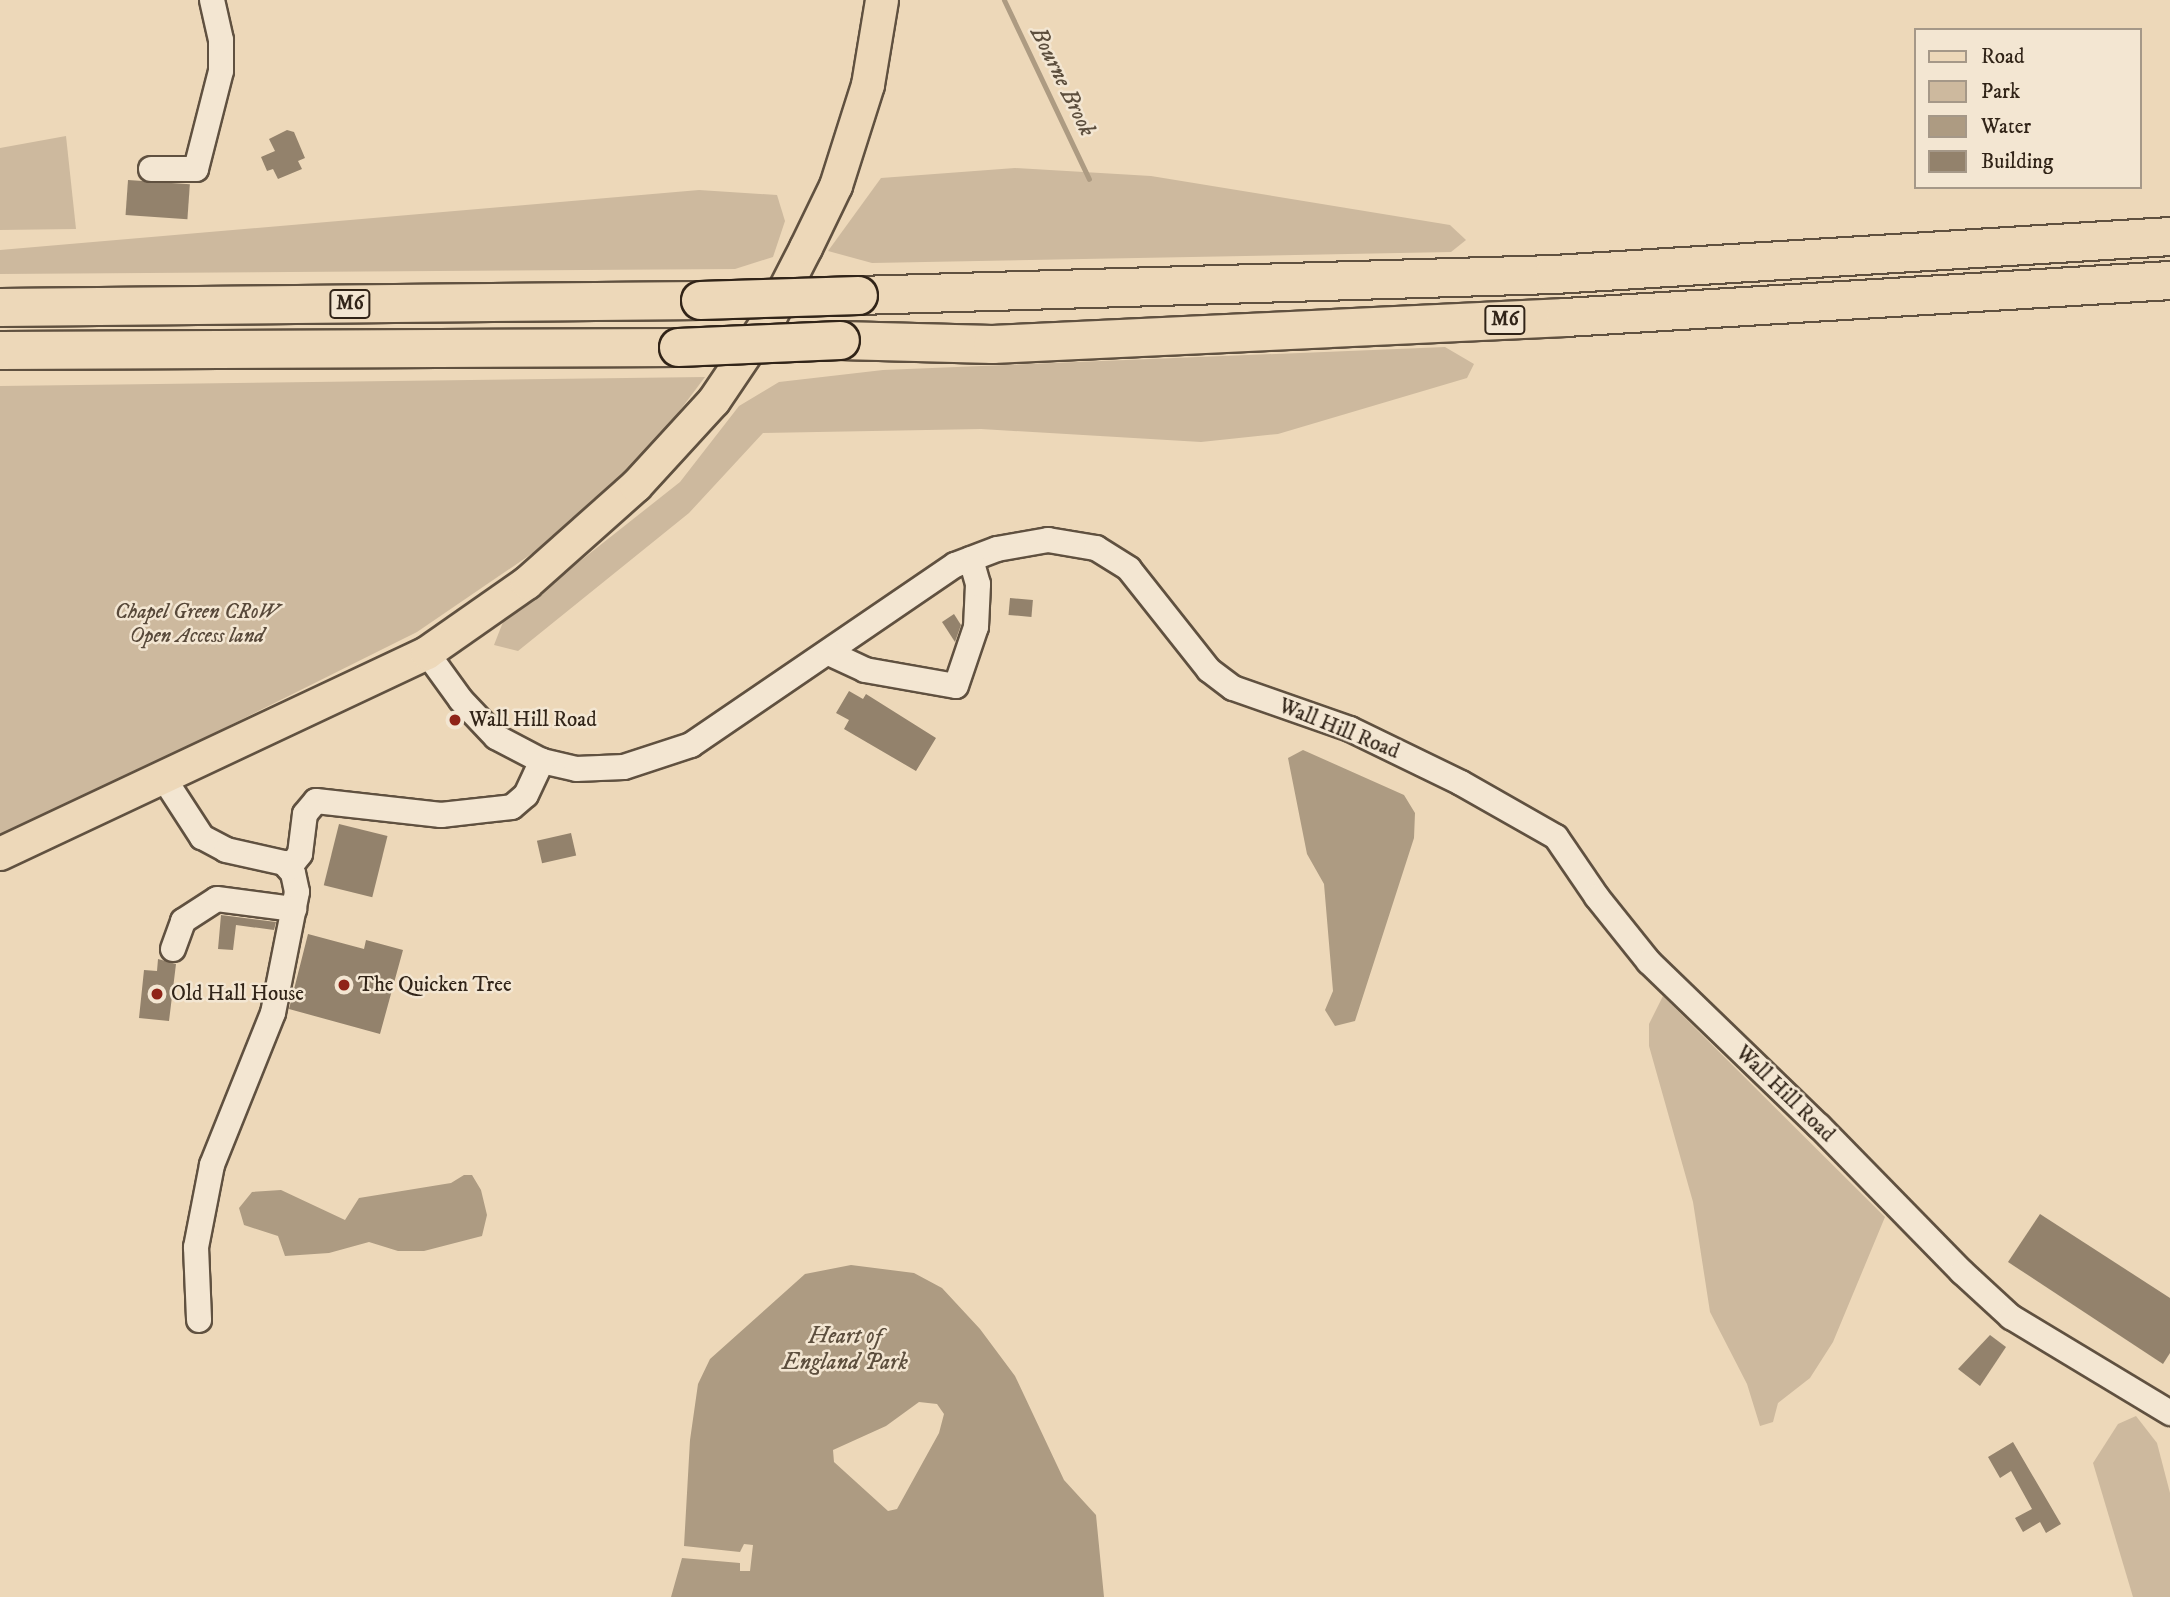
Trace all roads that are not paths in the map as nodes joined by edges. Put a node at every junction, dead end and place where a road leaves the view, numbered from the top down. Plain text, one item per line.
1 (212, 0) edge
2 (882, 0) edge
3 (151, 169) dead end
4 (2170, 236) edge
5 (2170, 280) edge
6 (0, 307) edge
7 (0, 351) edge
8 (971, 559) junction
9 (427, 653) junction
10 (829, 653) junction
11 (542, 761) junction
12 (163, 777) junction
13 (0, 854) edge
14 (289, 868) junction
15 (294, 909) junction
16 (173, 949) dead end
17 (199, 1320) dead end
18 (2170, 1413) edge

1 - 3 street
2 - 9 main road
4 - 6 highway, M6, bridge
5 - 7 highway, M6, bridge
8 - 10 street, Wall Hill Road
8 - 10 street
8 - 18 street, Wall Hill Road
9 - 11 street, Wall Hill Road
9 - 12 main road
10 - 11 street, Wall Hill Road
11 - 14 street
12 - 13 main road
12 - 14 street
14 - 15 street
15 - 16 street
15 - 17 street

